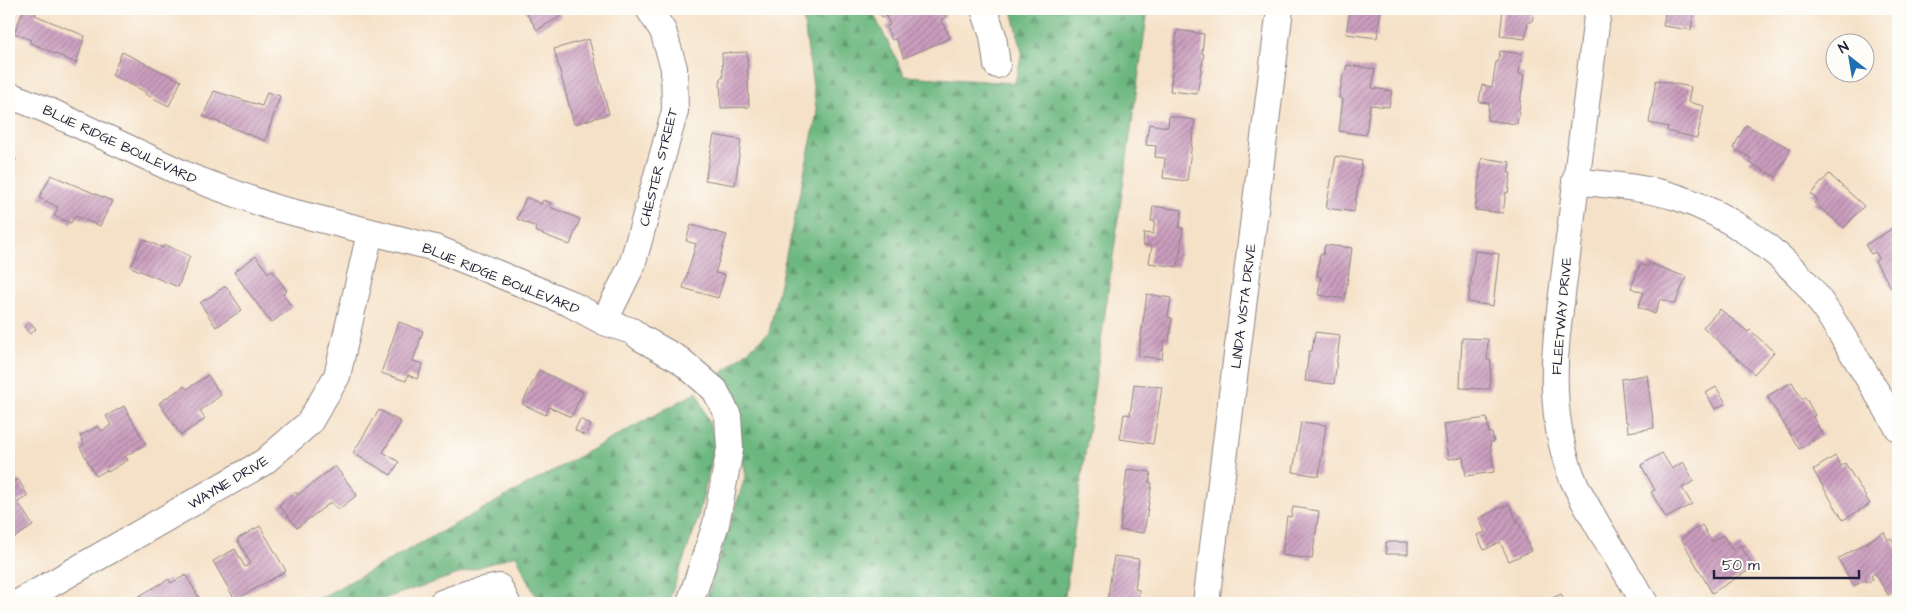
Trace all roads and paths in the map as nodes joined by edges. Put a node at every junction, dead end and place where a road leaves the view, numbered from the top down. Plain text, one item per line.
1 (649, 9) edge
2 (984, 9) edge
3 (1280, 9) edge
4 (1598, 9) edge
5 (997, 65) dead end
6 (9, 95) edge
7 (1575, 181) junction
8 (370, 233) junction
9 (604, 322) junction
10 (1898, 428) edge
11 (18, 603) edge
12 (442, 603) edge
13 (507, 603) edge
14 (690, 603) edge
15 (1206, 603) edge
16 (1645, 603) edge

1 - 9 street, CHESTER STREET
2 - 5 street
3 - 15 street, LINDA VISTA DRIVE
4 - 7 street, FLEETWAY DRIVE
6 - 8 street, BLUE RIDGE BOULEVARD
7 - 10 street
7 - 16 street, FLEETWAY DRIVE
8 - 9 street, BLUE RIDGE BOULEVARD
8 - 11 street, WAYNE DRIVE
9 - 14 street, BLUE RIDGE BOULEVARD
12 - 13 street

